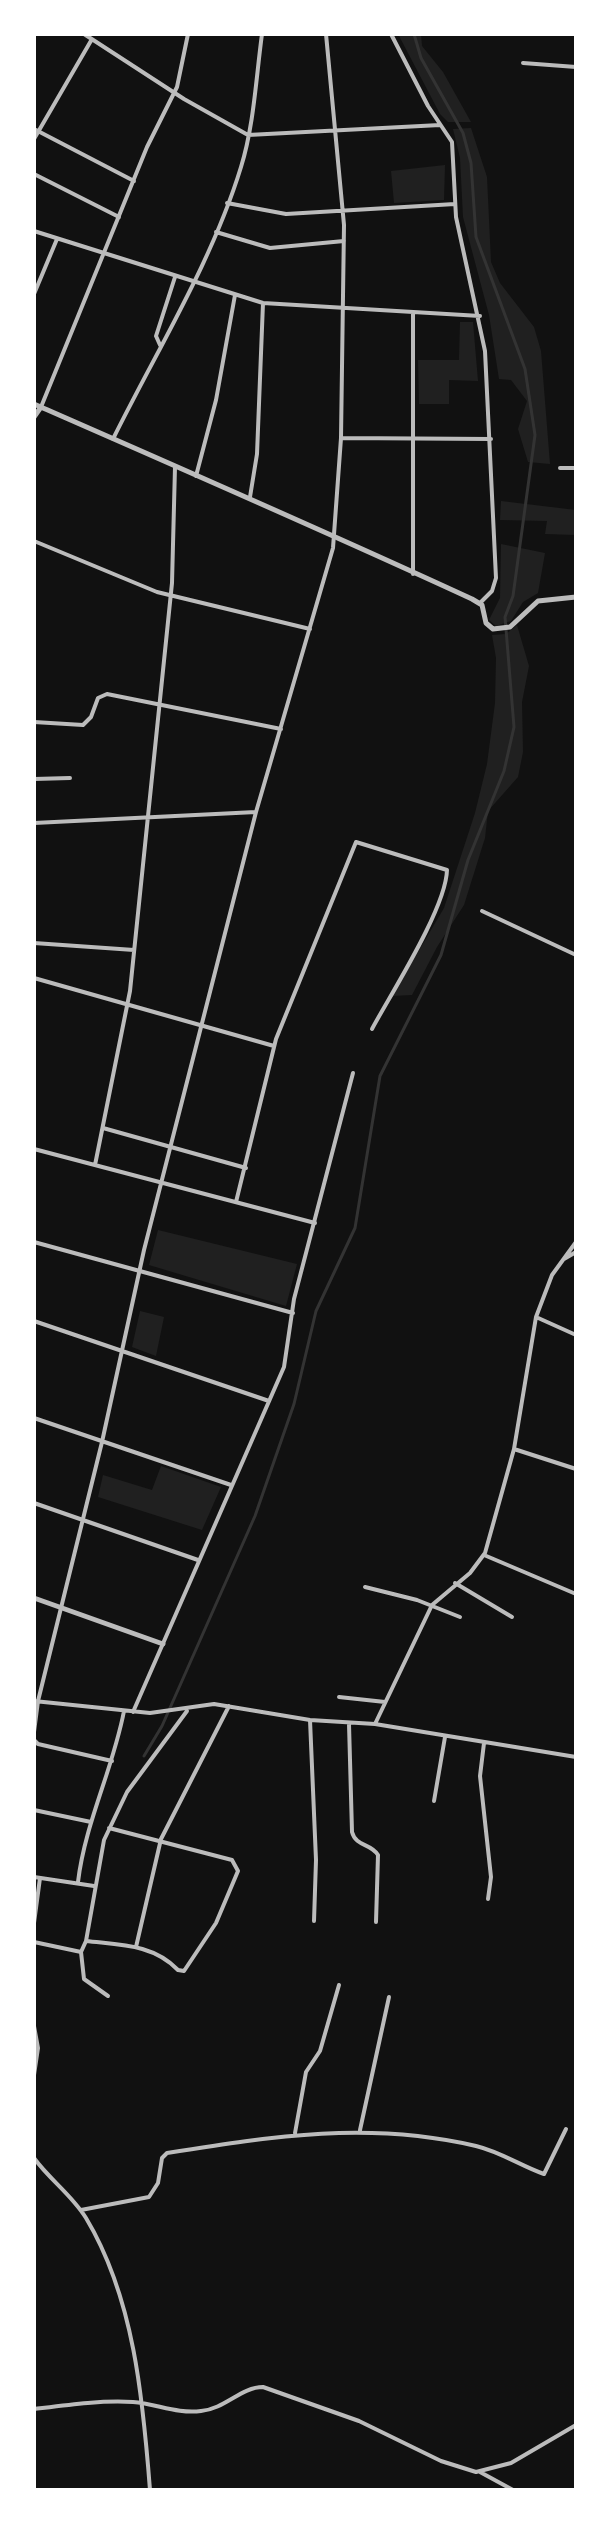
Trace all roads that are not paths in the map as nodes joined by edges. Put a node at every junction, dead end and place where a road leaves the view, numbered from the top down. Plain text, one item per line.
1 (84, 34) edge
2 (188, 34) edge
3 (262, 34) edge
4 (326, 34) edge
5 (391, 34) edge
6 (92, 39) junction
7 (523, 63) dead end
8 (576, 67) edge
9 (174, 93) junction
10 (441, 125) junction
11 (36, 130) edge
12 (337, 132) junction
13 (248, 135) junction
14 (34, 139) edge
15 (34, 174) edge
16 (134, 181) junction
17 (227, 203) junction
18 (455, 204) junction
19 (344, 211) junction
20 (119, 217) junction
21 (34, 231) edge
22 (216, 232) junction
23 (57, 239) junction
24 (344, 241) junction
25 (104, 253) junction
26 (175, 277) junction
27 (193, 283) junction
28 (34, 294) edge
29 (235, 295) junction
30 (263, 303) junction
31 (343, 307) junction
32 (413, 312) junction
33 (480, 316) junction
34 (160, 345) junction
35 (34, 404) edge
36 (41, 407) junction
37 (34, 417) edge
38 (341, 438) junction
39 (113, 439) junction
40 (412, 439) junction
41 (491, 439) junction
42 (175, 467) junction
43 (560, 468) dead end
44 (576, 468) edge
45 (196, 476) junction
46 (250, 497) junction
47 (335, 539) junction
48 (34, 541) edge
49 (413, 574) junction
50 (170, 596) junction
51 (576, 597) edge
52 (480, 603) junction
53 (310, 629) junction
54 (158, 703) junction
55 (34, 722) edge
56 (281, 729) junction
57 (70, 778) dead end
58 (34, 779) edge
59 (256, 812) junction
60 (146, 817) junction
61 (34, 823) edge
62 (482, 911) dead end
63 (34, 943) edge
64 (134, 950) junction
65 (576, 955) edge
66 (34, 978) edge
67 (128, 1003) junction
68 (201, 1025) junction
69 (372, 1029) dead end
70 (274, 1046) junction
71 (353, 1073) dead end
72 (103, 1128) junction
73 (171, 1147) junction
74 (34, 1149) edge
75 (95, 1165) junction
76 (246, 1168) junction
77 (161, 1183) junction
78 (236, 1202) junction
79 (315, 1223) junction
80 (34, 1242) edge
81 (576, 1242) edge
82 (576, 1252) edge
83 (560, 1262) junction
84 (141, 1270) junction
85 (293, 1313) junction
86 (536, 1317) junction
87 (34, 1321) edge
88 (576, 1335) edge
89 (122, 1351) junction
90 (269, 1401) junction
91 (34, 1418) edge
92 (102, 1442) junction
93 (514, 1449) junction
94 (576, 1469) edge
95 (231, 1485) junction
96 (34, 1503) edge
97 (82, 1520) junction
98 (484, 1555) junction
99 (198, 1560) junction
100 (455, 1583) junction
101 (365, 1587) dead end
102 (576, 1594) edge
103 (34, 1598) edge
104 (432, 1605) junction
105 (62, 1609) junction
106 (460, 1617) dead end
107 (512, 1617) dead end
108 (163, 1644) junction
109 (339, 1697) dead end
110 (36, 1701) edge
111 (385, 1702) junction
112 (229, 1706) junction
113 (188, 1709) junction
114 (124, 1711) junction
115 (133, 1712) junction
116 (310, 1720) junction
117 (349, 1724) junction
118 (375, 1724) junction
119 (34, 1732) edge
120 (445, 1737) junction
121 (34, 1740) edge
122 (484, 1743) junction
123 (576, 1757) edge
124 (112, 1762) junction
125 (434, 1801) dead end
126 (34, 1810) edge
127 (91, 1822) junction
128 (109, 1828) junction
129 (161, 1839) junction
130 (37, 1877) edge
131 (78, 1882) junction
132 (94, 1886) junction
133 (488, 1899) dead end
134 (314, 1921) dead end
135 (376, 1922) dead end
136 (34, 1923) edge
137 (86, 1941) junction
138 (34, 1942) edge
139 (136, 1947) junction
140 (81, 1952) junction
141 (339, 1985) dead end
142 (108, 1996) dead end
143 (389, 1997) dead end
144 (34, 2026) edge
145 (34, 2075) edge
146 (566, 2129) dead end
147 (360, 2130) junction
148 (295, 2133) junction
149 (34, 2158) edge
150 (81, 2210) junction
151 (144, 2404) junction
152 (34, 2409) edge
153 (576, 2425) edge
154 (480, 2472) junction
155 (150, 2490) edge
156 (513, 2490) edge

1 - 6 street
2 - 9 street
3 - 13 street
4 - 12 street
5 - 10 street
6 - 9 street
6 - 11 street
7 - 8 street
9 - 13 street
9 - 16 street
10 - 12 street
10 - 18 street
11 - 14 street
11 - 16 street
12 - 13 street
12 - 19 street
13 - 17 street
15 - 20 street
16 - 20 street
17 - 19 street
17 - 22 street
18 - 19 street
18 - 33 street
19 - 24 street
20 - 25 street
21 - 23 street
22 - 24 street
22 - 27 street
23 - 25 street
23 - 28 street
24 - 31 street
25 - 26 street
25 - 36 street
26 - 27 street
26 - 34 street
27 - 29 street
27 - 34 street
29 - 30 street
29 - 45 street
30 - 31 street
30 - 46 street
31 - 32 street
31 - 38 street
32 - 33 street
32 - 40 street
33 - 41 street
34 - 39 street
35 - 36 street
36 - 37 street
36 - 39 street
38 - 40 street
38 - 47 street
39 - 42 street
40 - 41 street
40 - 49 street
41 - 52 street
42 - 45 street
42 - 50 street
43 - 44 street
45 - 46 street
46 - 47 street
47 - 49 street
47 - 53 street
48 - 50 street
49 - 52 street
50 - 53 street
50 - 54 street
51 - 52 street
53 - 56 street
54 - 55 street
54 - 56 street
54 - 60 street
56 - 59 street
57 - 58 street
59 - 60 street
59 - 68 street
60 - 61 street
60 - 64 street
62 - 65 street
63 - 64 street
64 - 67 street
66 - 67 street
67 - 68 street
67 - 72 street
68 - 70 street
68 - 73 street
69 - 70 street
70 - 76 street
71 - 79 street
72 - 73 street
72 - 75 street
73 - 76 street
73 - 77 street
74 - 75 street
75 - 77 street
76 - 78 street
77 - 78 street
77 - 84 street
78 - 79 street
79 - 85 street
80 - 84 street
81 - 83 street
82 - 83 street
83 - 86 street
84 - 85 street
84 - 89 street
85 - 90 street
86 - 88 street
86 - 93 street
87 - 89 street
89 - 90 street
89 - 92 street
90 - 95 street
91 - 92 street
92 - 95 street
92 - 97 street
93 - 94 street
93 - 98 street
95 - 99 street
96 - 97 street
97 - 99 street
97 - 105 street
98 - 100 street
98 - 102 street
99 - 108 street
100 - 104 street
100 - 107 street
101 - 104 street
103 - 105 street
104 - 106 street
104 - 111 street
105 - 108 street
105 - 110 street
108 - 115 street
109 - 111 street
110 - 114 street
110 - 119 street
111 - 118 street
112 - 113 street
112 - 116 street
112 - 129 street
113 - 115 street
113 - 128 street
114 - 115 street
114 - 124 street
116 - 117 street
116 - 134 street
117 - 118 street
117 - 135 street
118 - 120 street
120 - 122 street
120 - 125 street
121 - 124 street
122 - 123 street
122 - 133 street
124 - 127 street
126 - 127 street
127 - 131 street
128 - 129 street
128 - 132 street
129 - 139 street
129 - 139 street
130 - 131 street
130 - 136 street
131 - 132 street
132 - 137 street
137 - 139 street
137 - 140 street
138 - 140 street
140 - 142 street
141 - 148 street
143 - 147 street
144 - 145 street
146 - 147 street
147 - 148 street
148 - 150 street
149 - 150 street
150 - 151 street
151 - 152 street
151 - 154 street
151 - 155 street
153 - 154 street
154 - 156 street

